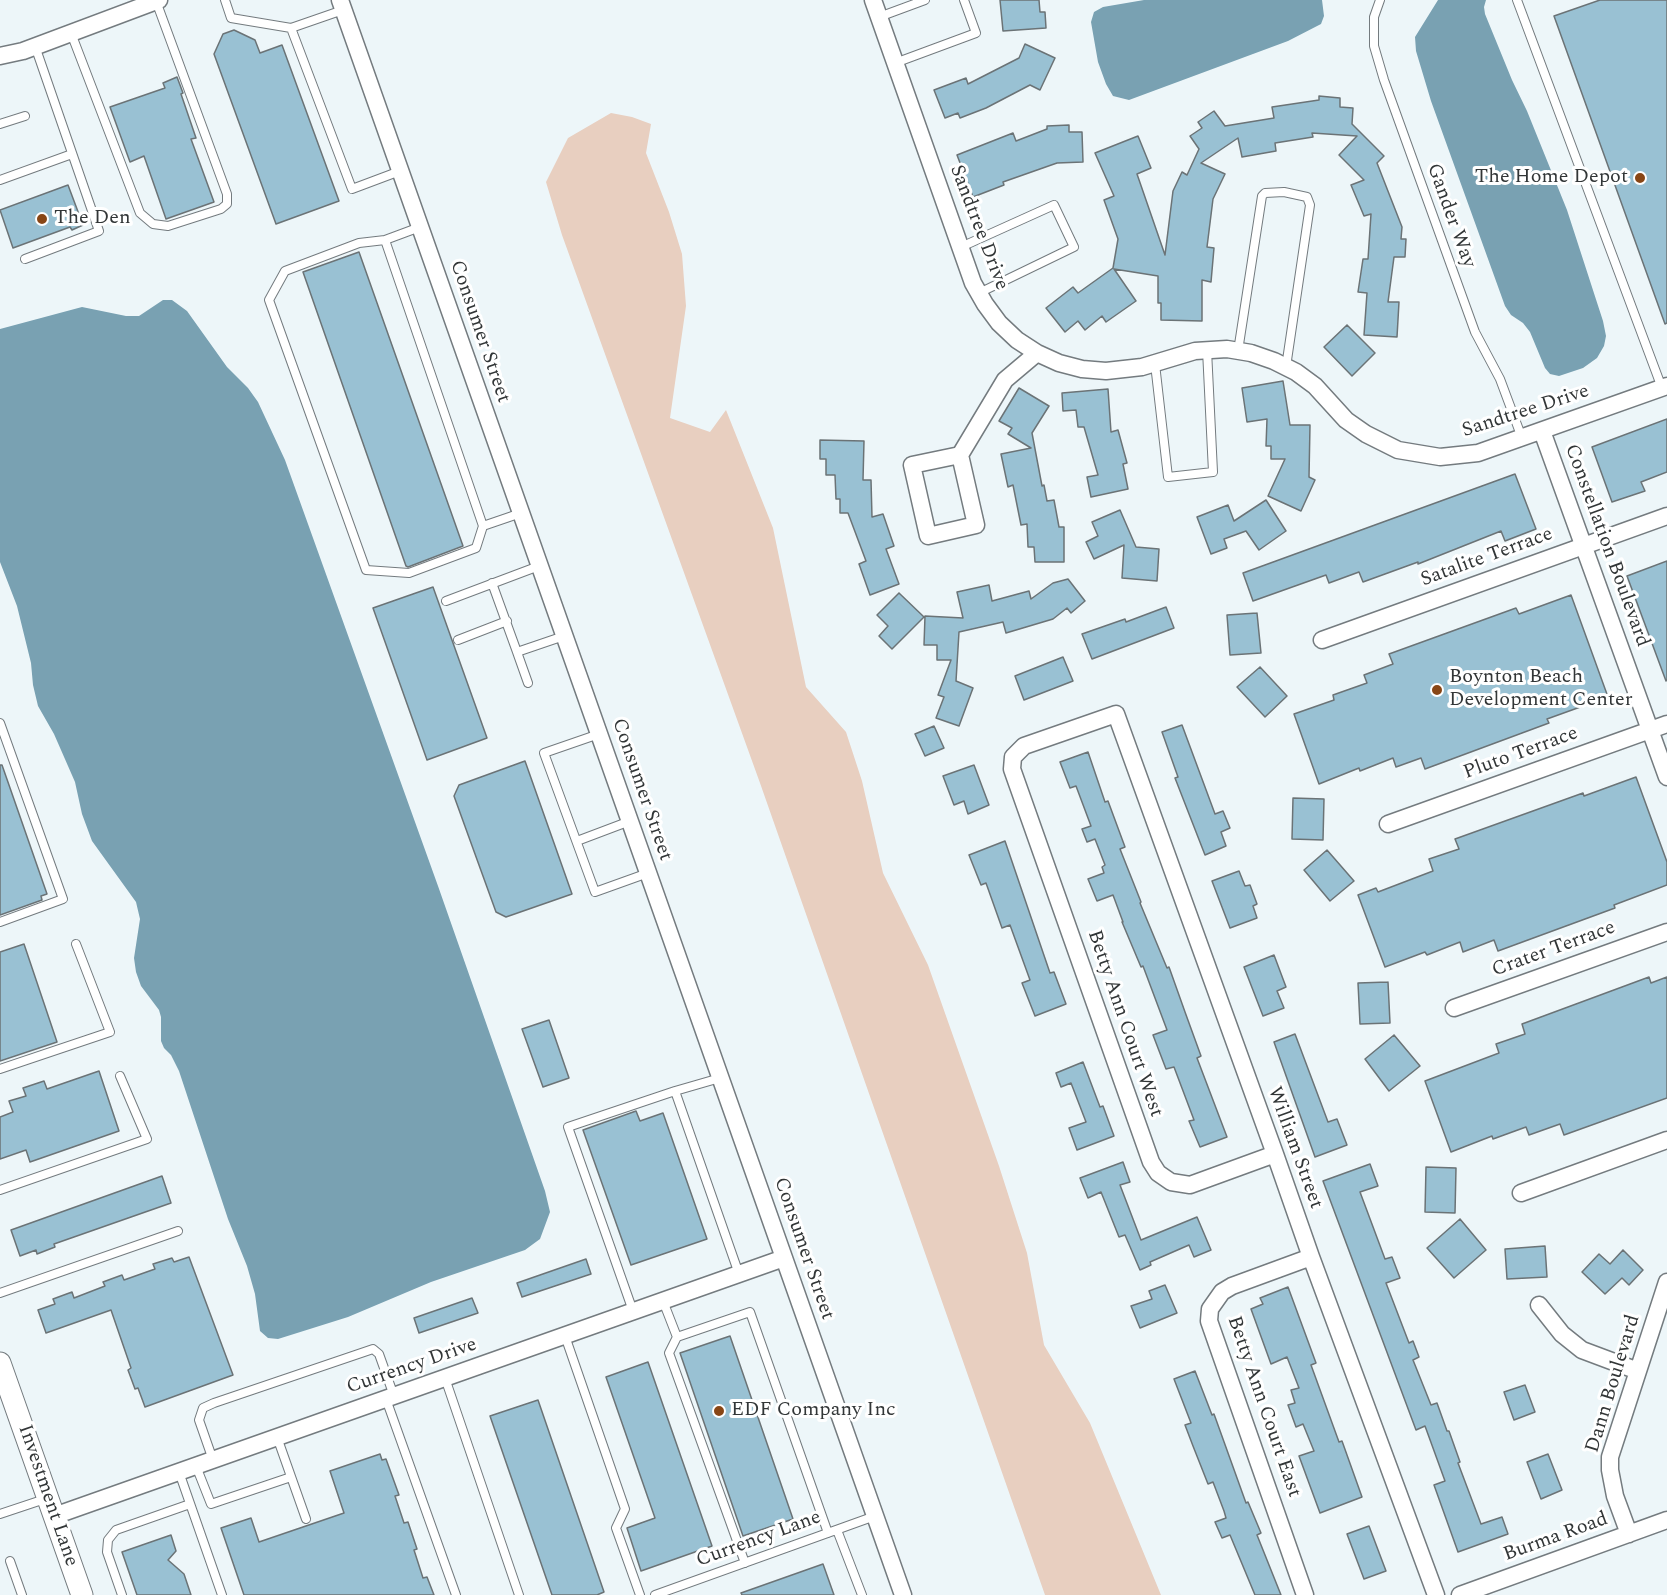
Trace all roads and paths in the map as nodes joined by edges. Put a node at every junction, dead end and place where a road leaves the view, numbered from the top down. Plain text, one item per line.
1 (225, 0) edge
2 (873, 0) edge
3 (925, 0) edge
4 (964, 0) edge
5 (1517, 0) edge
6 (158, 1) edge
7 (1376, 2) edge
8 (341, 5) edge
9 (879, 17) junction
10 (291, 28) junction
11 (71, 33) junction
12 (34, 46) junction
13 (0, 56) edge
14 (895, 63) junction
15 (25, 116) dead end
16 (0, 124) edge
17 (72, 154) junction
18 (400, 171) junction
19 (0, 180) edge
20 (420, 227) junction
21 (385, 240) junction
22 (961, 247) junction
23 (25, 259) dead end
24 (979, 293) junction
25 (1207, 350) junction
26 (1238, 351) junction
27 (1037, 353) junction
28 (1155, 364) junction
29 (1286, 367) junction
30 (1664, 387) edge
31 (1542, 430) junction
32 (1522, 438) junction
33 (960, 455) junction
34 (521, 513) junction
35 (1667, 516) edge
36 (483, 526) junction
37 (1584, 546) junction
38 (539, 566) junction
39 (492, 583) junction
40 (446, 601) dead end
41 (507, 621) junction
42 (564, 636) junction
43 (458, 640) dead end
44 (1322, 640) dead end
45 (517, 652) junction
46 (528, 683) dead end
47 (1116, 714) joint
48 (0, 723) edge
49 (1667, 724) edge
50 (1650, 730) junction
51 (599, 734) junction
52 (1667, 777) edge
53 (630, 821) junction
54 (1388, 824) dead end
55 (577, 842) junction
56 (648, 873) junction
57 (0, 922) edge
58 (1667, 932) edge
59 (76, 944) dead end
60 (1454, 1008) dead end
61 (0, 1069) edge
62 (120, 1076) dead end
63 (720, 1078) junction
64 (675, 1091) junction
65 (1667, 1140) edge
66 (1275, 1154) junction
67 (0, 1190) edge
68 (1521, 1193) dead end
69 (178, 1231) dead end
70 (1311, 1257) junction
71 (784, 1258) junction
72 (739, 1274) junction
73 (1667, 1282) edge
74 (0, 1293) edge
75 (663, 1301) junction
76 (1539, 1305) dead end
77 (633, 1311) junction
78 (565, 1336) junction
79 (677, 1337) junction
80 (0, 1363) edge
81 (1638, 1371) junction
82 (445, 1378) junction
83 (5, 1395) edge
84 (390, 1397) junction
85 (277, 1437) junction
86 (213, 1460) junction
87 (196, 1466) junction
88 (179, 1472) junction
89 (291, 1477) junction
90 (190, 1504) junction
91 (51, 1507) junction
92 (0, 1514) edge
93 (875, 1516) junction
94 (306, 1519) dead end
95 (1667, 1520) edge
96 (837, 1530) junction
97 (828, 1533) junction
98 (1629, 1534) junction
99 (10, 1562) dead end
100 (745, 1563) junction
101 (22, 1595) edge
102 (82, 1595) edge
103 (122, 1595) edge
104 (222, 1595) edge
105 (456, 1595) edge
106 (519, 1595) edge
107 (640, 1595) edge
108 (655, 1595) edge
109 (861, 1595) edge
110 (903, 1595) edge
111 (1305, 1595) edge
112 (1436, 1595) edge
113 (1460, 1595) edge

1 - 10 lane
2 - 9 street, Sandtree Drive
3 - 9 lane
4 - 14 lane
5 - 30 lane
6 - 11 street
6 - 11 lane
7 - 32 lane, Gander Way
8 - 10 lane
8 - 18 street, Consumer Street
9 - 14 street, Sandtree Drive
10 - 18 lane
11 - 12 street
12 - 13 street
12 - 17 lane
14 - 22 street, Sandtree Drive
15 - 16 lane
17 - 19 lane
17 - 23 lane
18 - 20 street, Consumer Street
20 - 21 lane
20 - 34 street, Consumer Street
21 - 36 lane
21 - 36 lane
22 - 24 street, Sandtree Drive
22 - 24 lane
24 - 27 street, Sandtree Drive
25 - 26 street, Sandtree Drive
25 - 28 street, Sandtree Drive
25 - 28 lane
26 - 29 street, Sandtree Drive
26 - 29 lane
27 - 28 street, Sandtree Drive
27 - 33 street
29 - 32 street, Sandtree Drive
30 - 31 street, Sandtree Drive
31 - 32 street, Sandtree Drive
31 - 37 street, Constellation Boulevard
33 - 33 street
34 - 36 lane
34 - 38 street, Consumer Street
35 - 37 street, Satalite Terrace
37 - 44 street, Satalite Terrace
37 - 50 street, Constellation Boulevard
38 - 39 lane
38 - 42 street, Consumer Street
39 - 40 lane
39 - 41 lane
41 - 43 lane
41 - 45 lane
42 - 45 lane
42 - 51 street, Consumer Street
45 - 46 lane
47 - 66 street, William Street
47 - 66 street, Betty Ann Court West
48 - 57 lane
49 - 50 street, Pluto Terrace
50 - 52 street, Constellation Boulevard
50 - 54 street, Pluto Terrace
51 - 53 street, Consumer Street
51 - 55 lane
53 - 55 lane
53 - 56 street, Consumer Street
55 - 56 lane
56 - 63 street, Consumer Street
58 - 60 street, Crater Terrace
59 - 61 lane
62 - 67 lane
63 - 64 lane
63 - 71 street, Consumer Street
64 - 72 lane
64 - 77 lane
65 - 68 street
66 - 70 street, William Street
69 - 74 lane
70 - 111 street, Betty Ann Court East
70 - 112 street, William Street
71 - 72 street, Currency Drive
71 - 93 street, Consumer Street
72 - 75 street, Currency Drive
73 - 81 street, Dann Boulevard
75 - 77 street, Currency Drive
75 - 79 lane
76 - 81 street
77 - 78 street, Currency Drive
78 - 82 street, Currency Drive
78 - 107 lane
79 - 97 lane
79 - 100 lane
80 - 83 street, Investment Lane
81 - 98 street, Dann Boulevard
82 - 84 street, Currency Drive
82 - 106 lane
83 - 91 street, Investment Lane
84 - 85 street, Currency Drive
84 - 86 lane
84 - 105 lane
85 - 86 street, Currency Drive
85 - 89 lane
86 - 87 street, Currency Drive
87 - 88 street, Currency Drive
87 - 89 lane
88 - 90 lane
88 - 91 street, Currency Drive
89 - 94 lane
90 - 103 lane
90 - 104 lane
91 - 92 lane
91 - 102 street, Investment Lane
93 - 96 lane, Currency Lane
93 - 110 street, Consumer Street
95 - 98 street, Burma Road
96 - 97 lane, Currency Lane
96 - 109 lane
97 - 100 lane, Currency Lane
98 - 113 street, Burma Road
99 - 101 lane
100 - 108 lane, Currency Lane

